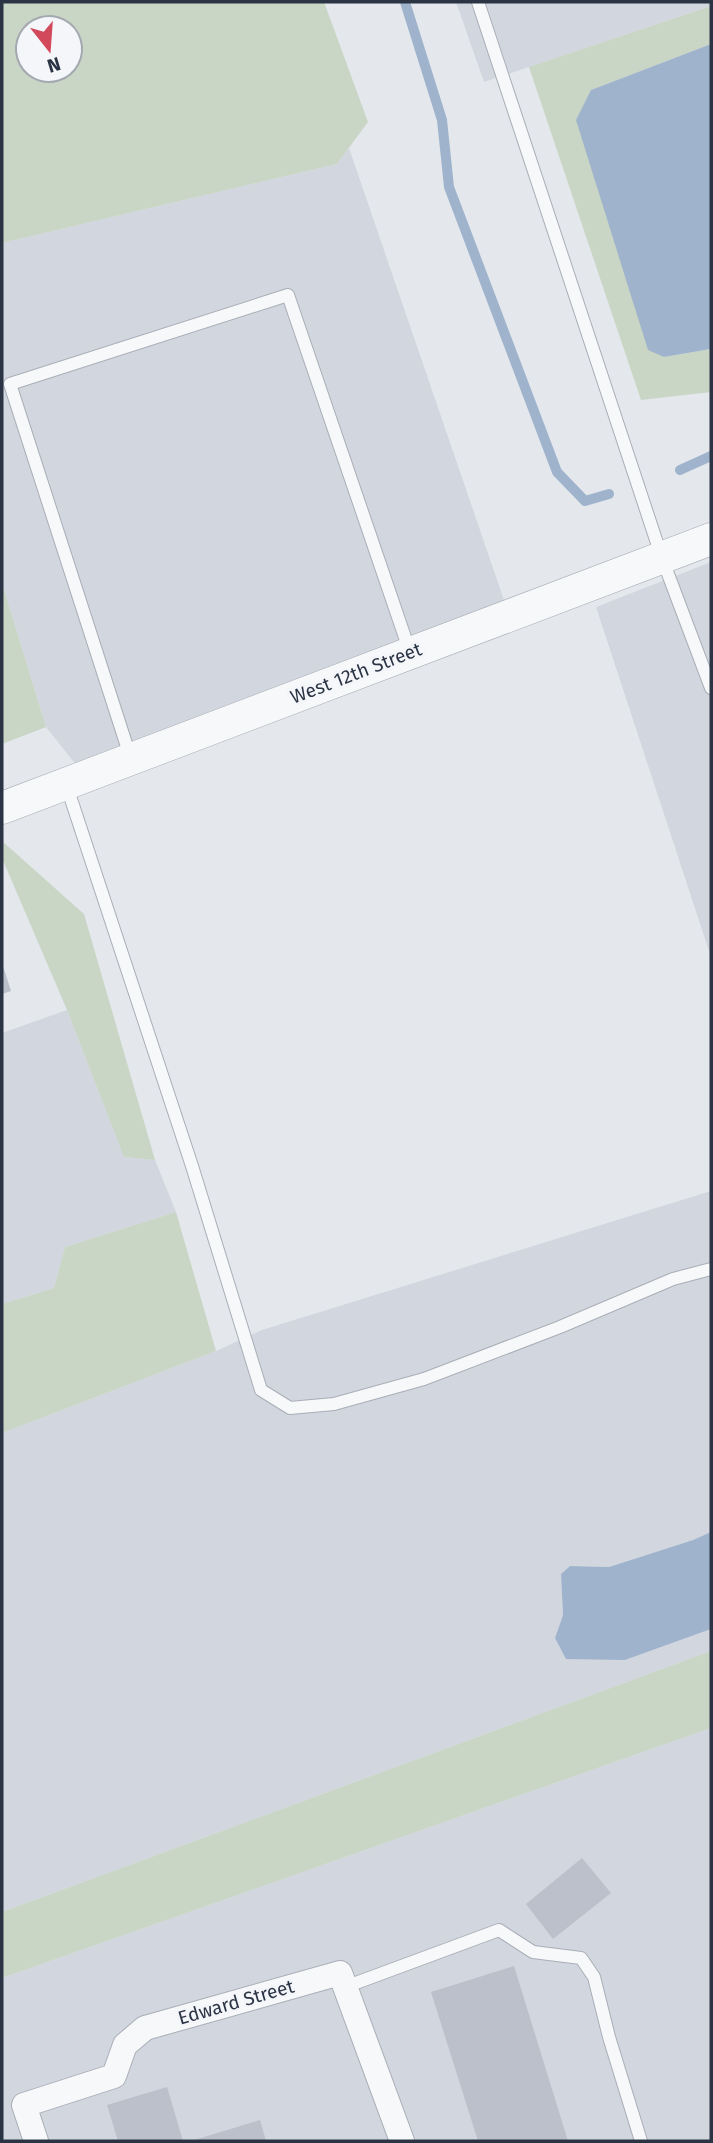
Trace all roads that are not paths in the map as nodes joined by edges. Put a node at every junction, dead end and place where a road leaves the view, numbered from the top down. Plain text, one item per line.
1 (478, 2) edge
2 (711, 539) edge
3 (662, 558) junction
4 (410, 652) junction
5 (711, 688) edge
6 (131, 759) junction
7 (66, 784) junction
8 (2, 808) edge
9 (711, 1269) edge
10 (345, 1987) junction
11 (36, 2141) edge
12 (402, 2141) edge
13 (641, 2141) edge

1 - 3 lane
2 - 3 street, West 12th Street
3 - 4 street, West 12th Street
3 - 5 lane
4 - 6 street, West 12th Street
4 - 6 lane
6 - 7 street, West 12th Street
7 - 8 street, West 12th Street
7 - 9 lane
10 - 11 street, Edward Street
10 - 12 street
10 - 13 lane

